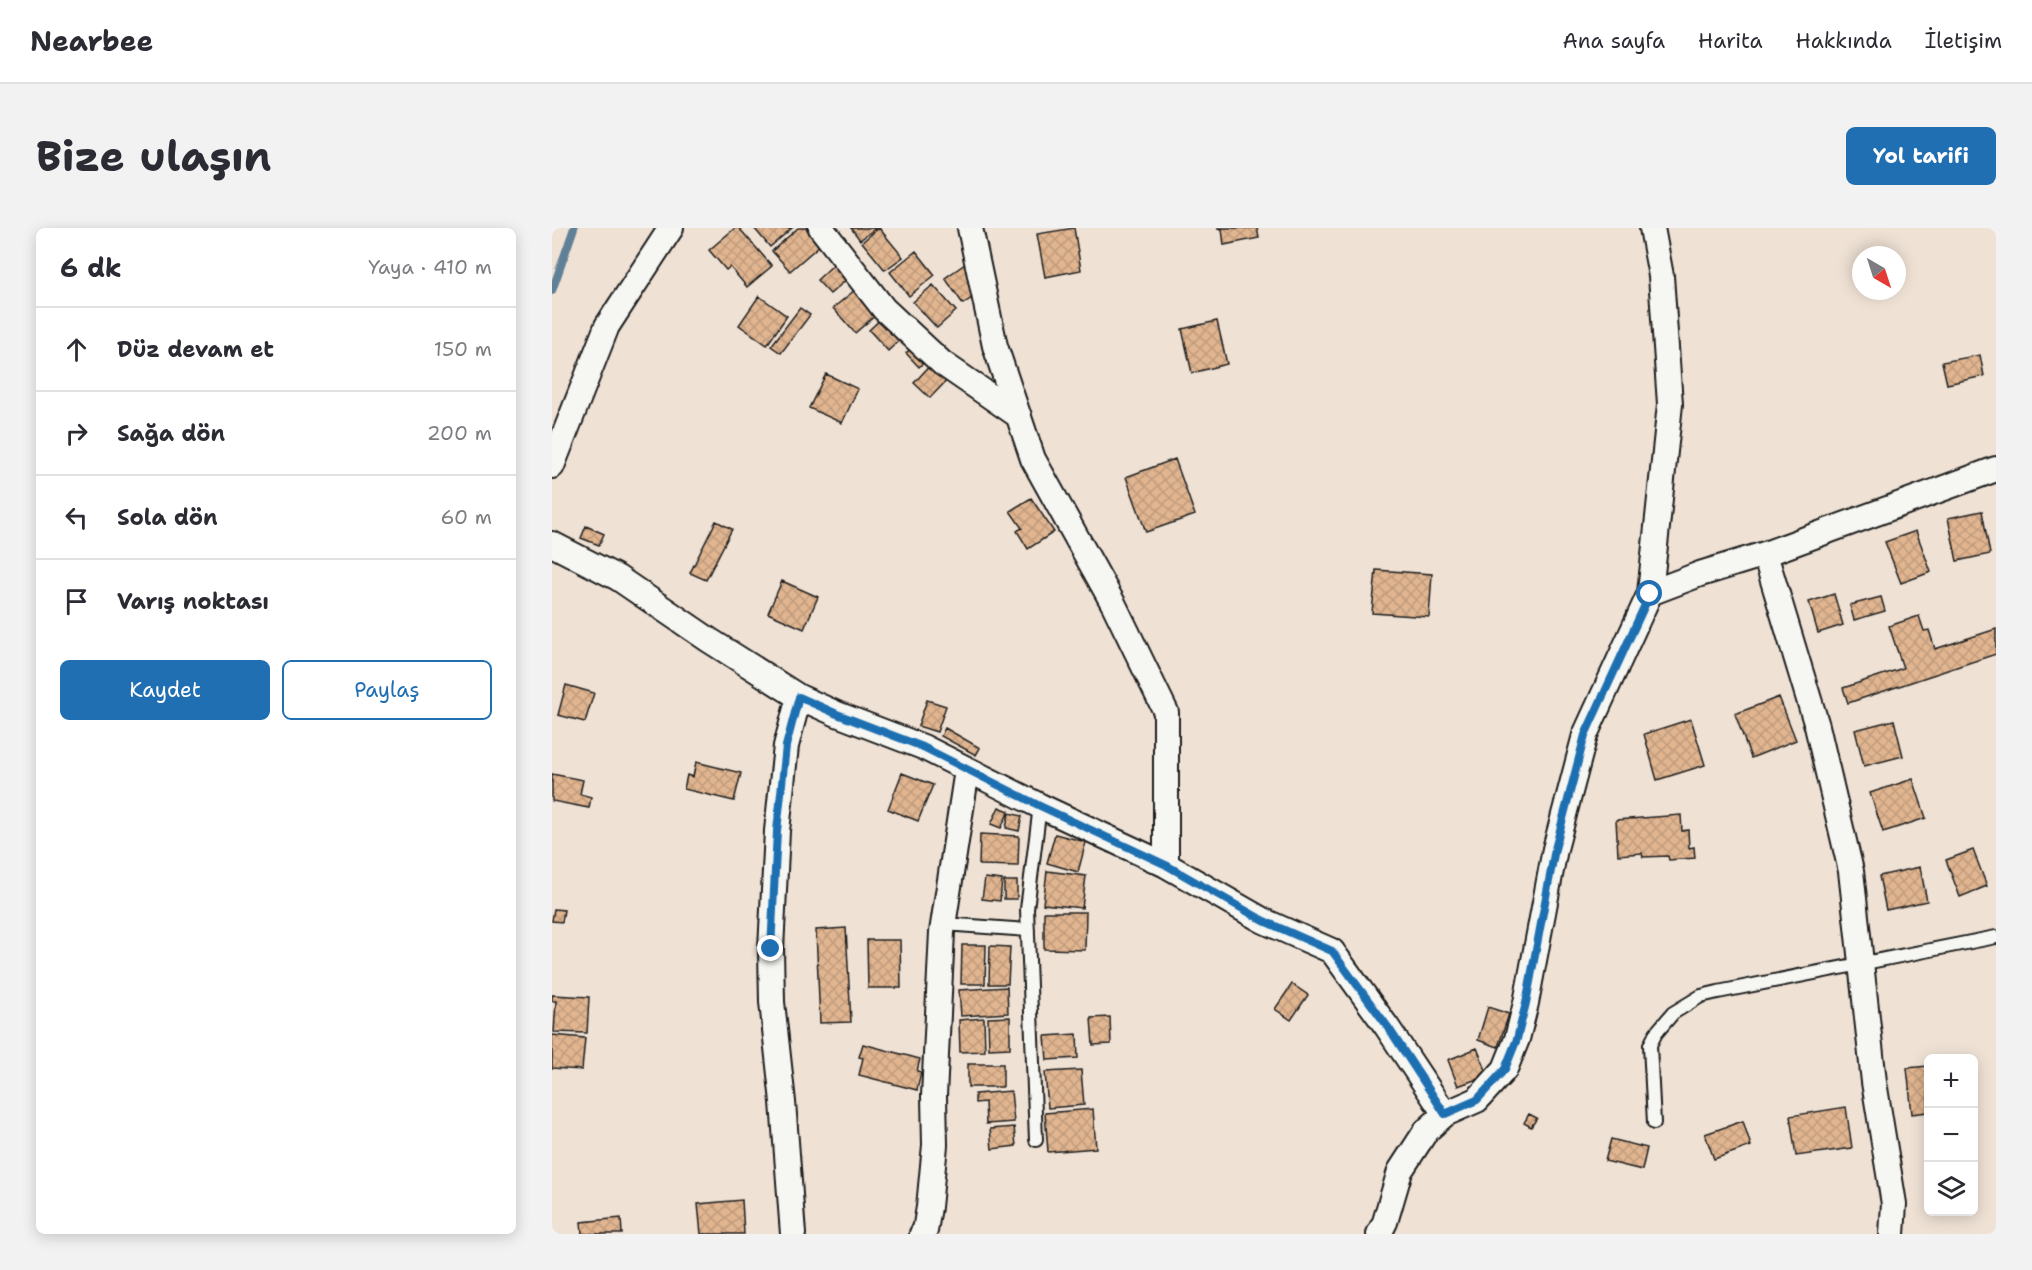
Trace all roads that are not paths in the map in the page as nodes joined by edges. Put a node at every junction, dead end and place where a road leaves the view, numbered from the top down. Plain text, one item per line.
1 (671, 228) edge
2 (821, 228) edge
3 (970, 228) edge
4 (1652, 228) edge
5 (1019, 416) junction
6 (552, 466) edge
7 (1996, 470) edge
8 (552, 544) edge
9 (1765, 554) junction
10 (1650, 594) junction
11 (799, 697) junction
12 (967, 770) junction
13 (1040, 806) junction
14 (1166, 865) junction
15 (943, 924) junction
16 (1028, 930) junction
17 (1996, 937) edge
18 (1861, 964) junction
19 (1445, 1114) junction
20 (1654, 1123) dead end
21 (1036, 1140) dead end
22 (793, 1234) edge
23 (922, 1234) edge
24 (1379, 1234) edge
25 (1893, 1234) edge

1 - 6 street
2 - 5 street
3 - 5 street
4 - 10 street
5 - 14 street
7 - 9 street
8 - 11 street
9 - 10 street
9 - 18 street
10 - 19 street
11 - 12 street
11 - 22 street
12 - 13 street
12 - 15 street
13 - 14 street
13 - 16 lane
14 - 19 street
15 - 16 lane
15 - 23 street
16 - 21 lane
17 - 18 lane
18 - 20 lane
18 - 25 street
19 - 24 street

